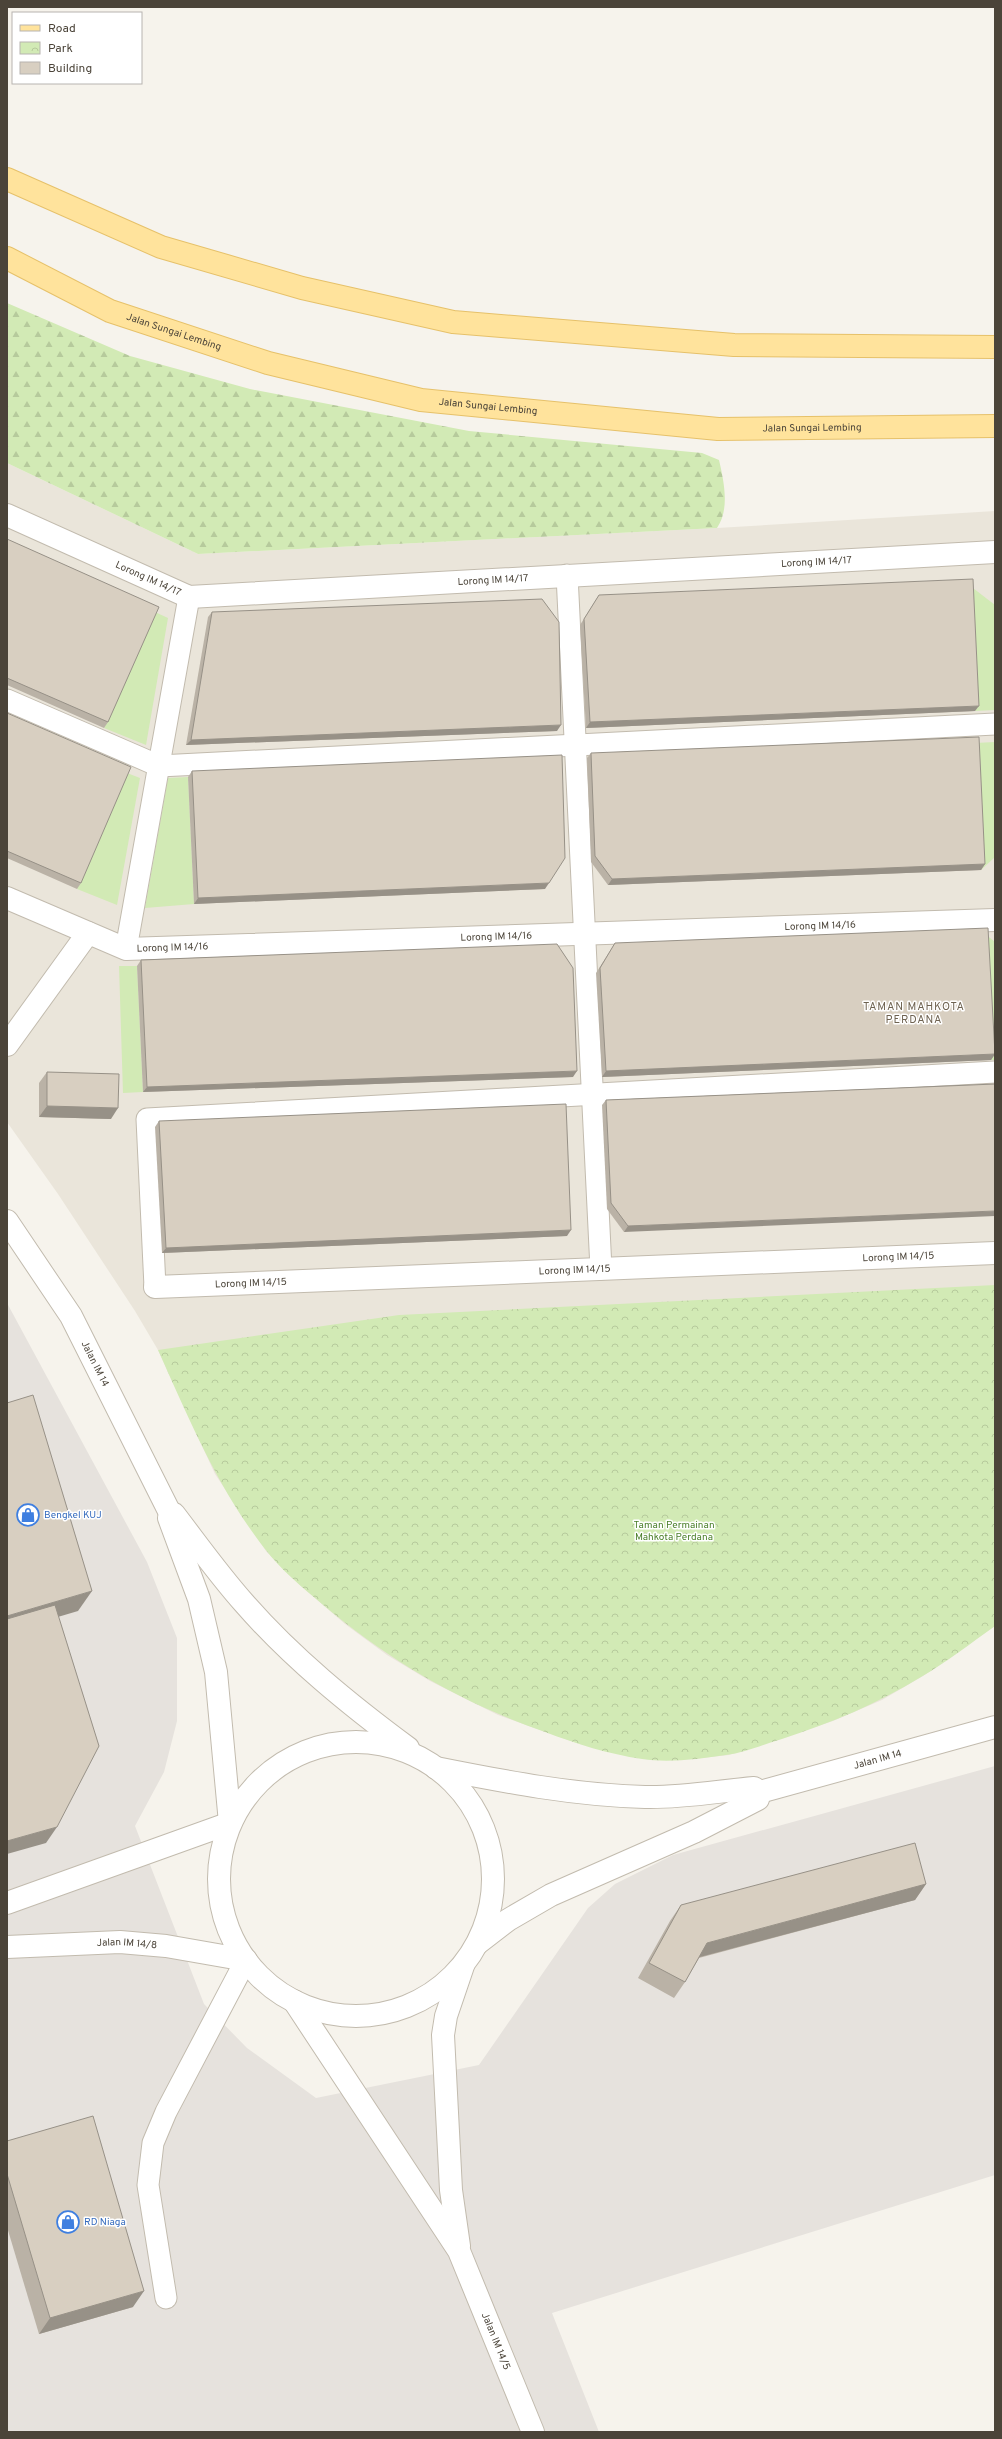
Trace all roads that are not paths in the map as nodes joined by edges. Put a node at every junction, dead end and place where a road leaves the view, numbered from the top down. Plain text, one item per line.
1 (7, 179) edge
2 (7, 258) edge
3 (995, 347) edge
4 (995, 426) edge
5 (7, 515) edge
6 (995, 552) edge
7 (567, 575) junction
8 (189, 597) junction
9 (7, 700) edge
10 (995, 724) edge
11 (576, 745) junction
12 (159, 766) junction
13 (7, 898) edge
14 (995, 920) edge
15 (88, 934) junction
16 (585, 934) junction
17 (126, 949) junction
18 (7, 1045) edge
19 (995, 1072) edge
20 (593, 1095) junction
21 (7, 1222) edge
22 (995, 1253) edge
23 (601, 1269) junction
24 (155, 1287) joint
25 (170, 1513) junction
26 (995, 1727) edge
27 (434, 1767) junction
28 (760, 1792) junction
29 (230, 1823) junction
30 (7, 1903) edge
31 (478, 1943) junction
32 (7, 1947) edge
33 (246, 1960) junction
34 (464, 1966) junction
35 (294, 2001) junction
36 (459, 2251) junction
37 (166, 2298) dead end
38 (533, 2432) edge

1 - 3 main road
2 - 4 main road, Jalan Sungai Lembing
5 - 8 street, Lorong IM 14/17
6 - 7 street, Lorong IM 14/17
7 - 8 street, Lorong IM 14/17
7 - 11 lane
8 - 12 lane
9 - 12 lane
10 - 11 lane
11 - 12 lane
11 - 16 lane
12 - 17 lane
13 - 15 street, Lorong IM 14/16
14 - 16 street, Lorong IM 14/16
15 - 17 street, Lorong IM 14/16
15 - 18 street
16 - 17 street, Lorong IM 14/16
16 - 20 lane
19 - 20 lane
20 - 23 lane
20 - 24 lane
21 - 25 street, Jalan IM 14
22 - 23 street, Lorong IM 14/15
23 - 24 street, Lorong IM 14/15
25 - 27 street
25 - 29 street
26 - 28 street, Jalan IM 14
27 - 28 street
27 - 29 street
27 - 31 street
28 - 31 street
29 - 30 street
29 - 33 street
31 - 34 street
32 - 33 street, Jalan IM 14/8
33 - 35 street
33 - 37 lane
34 - 35 street
34 - 36 street
35 - 36 street
36 - 38 street, Jalan IM 14/5

